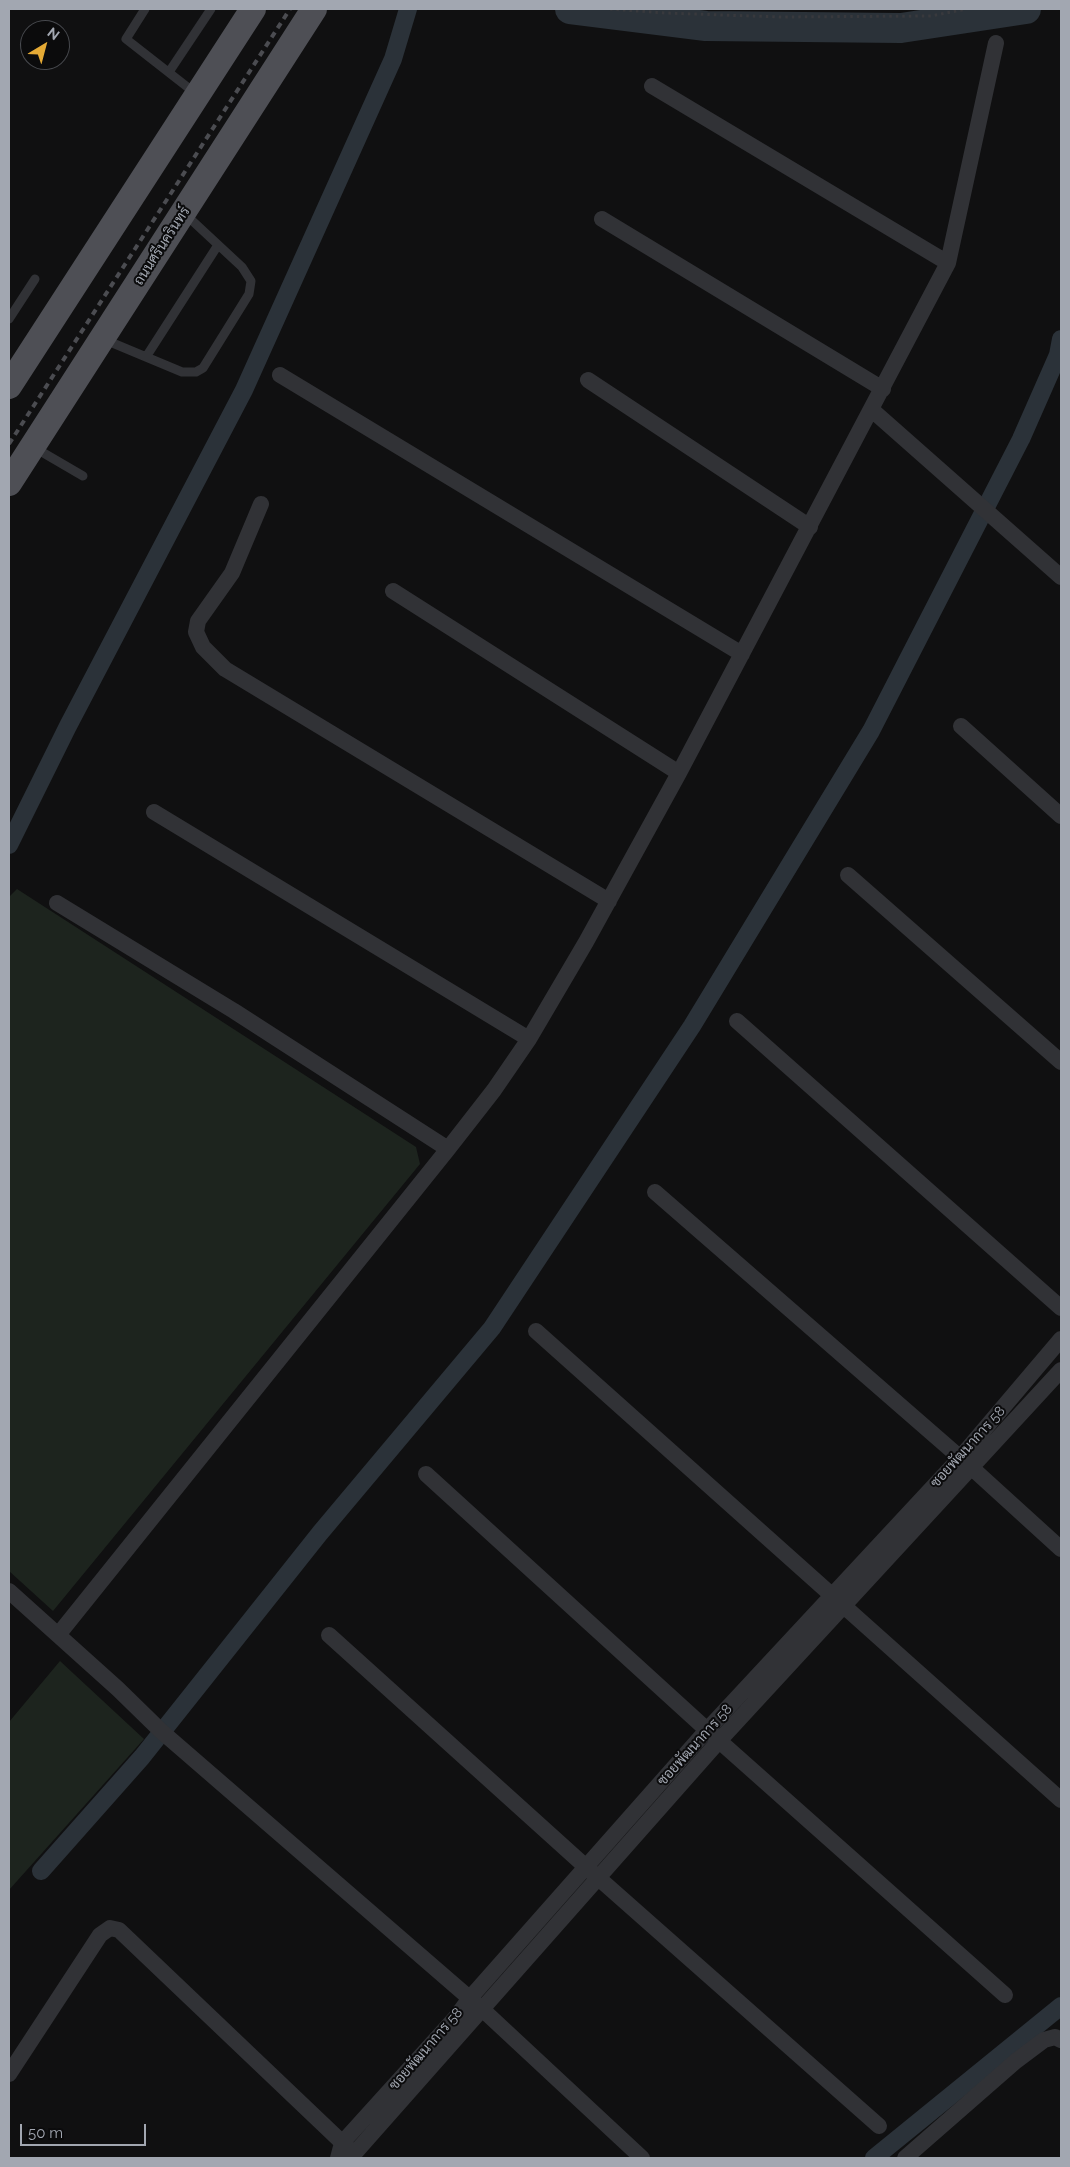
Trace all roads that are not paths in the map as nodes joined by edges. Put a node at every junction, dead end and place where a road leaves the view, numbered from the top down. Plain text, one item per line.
1 (145, 9) edge
2 (211, 9) edge
3 (253, 9) edge
4 (314, 9) edge
5 (996, 43) dead end
6 (169, 72) junction
7 (652, 86) dead end
8 (198, 95) junction
9 (183, 213) junction
10 (602, 220) dead end
11 (218, 245) junction
12 (948, 263) junction
13 (36, 279) dead end
14 (9, 319) edge
15 (103, 339) junction
16 (146, 357) junction
17 (280, 375) dead end
18 (588, 380) dead end
19 (9, 386) edge
20 (883, 389) junction
21 (872, 410) junction
22 (32, 447) junction
23 (83, 476) dead end
24 (9, 483) edge
25 (261, 504) dead end
26 (810, 527) junction
27 (1061, 577) edge
28 (393, 591) dead end
29 (742, 654) junction
30 (961, 726) dead end
31 (679, 773) junction
32 (154, 812) dead end
33 (1061, 816) edge
34 (848, 875) dead end
35 (609, 900) junction
36 (57, 903) dead end
37 (736, 1021) dead end
38 (529, 1039) junction
39 (1061, 1062) edge
40 (448, 1149) junction
41 (655, 1192) dead end
42 (1061, 1308) edge
43 (536, 1331) dead end
44 (1061, 1340) edge
45 (1061, 1370) edge
46 (966, 1463) junction
47 (426, 1474) dead end
48 (1061, 1549) edge
49 (9, 1590) edge
50 (838, 1601) junction
51 (58, 1635) junction
52 (330, 1635) dead end
53 (713, 1735) junction
54 (1061, 1800) edge
55 (592, 1872) junction
56 (1005, 1995) dead end
57 (476, 2004) junction
58 (1061, 2040) edge
59 (9, 2074) edge
60 (880, 2126) dead end
61 (348, 2154) edge
62 (913, 2156) edge
63 (642, 2158) edge

1 - 6 lane
2 - 6 lane
3 - 8 main road
4 - 9 main road, ถนนศรีนครินทร์
5 - 12 street
6 - 8 lane
7 - 12 street
8 - 19 main road
9 - 11 lane
9 - 15 main road, ถนนศรีนครินทร์
10 - 20 street
11 - 16 lane
11 - 16 lane
12 - 20 street
13 - 14 lane
15 - 16 lane
15 - 22 main road, ถนนศรีนครินทร์
17 - 29 street
18 - 26 street
20 - 21 street
21 - 26 street
21 - 27 street
22 - 23 lane
22 - 24 main road, ถนนศรีนครินทร์
25 - 35 street
26 - 29 street
28 - 31 street
29 - 31 street
30 - 33 street
31 - 35 street
32 - 38 street
34 - 39 street
35 - 38 street
36 - 40 street
37 - 42 street
38 - 40 street
40 - 51 street
41 - 46 street
43 - 50 street
44 - 46 street, ซอยพัฒนาการ 58
45 - 46 street, ซอยพัฒนาการ 58
46 - 48 street
46 - 50 street, ซอยพัฒนาการ 58
47 - 53 street
49 - 51 street
50 - 53 street, ซอยพัฒนาการ 58
50 - 54 street
51 - 57 street
52 - 55 street
53 - 55 street, ซอยพัฒนาการ 58
53 - 56 street
55 - 57 street, ซอยพัฒนาการ 58
55 - 60 street
57 - 61 street, ซอยพัฒนาการ 58
57 - 63 street
58 - 62 street
59 - 61 street

